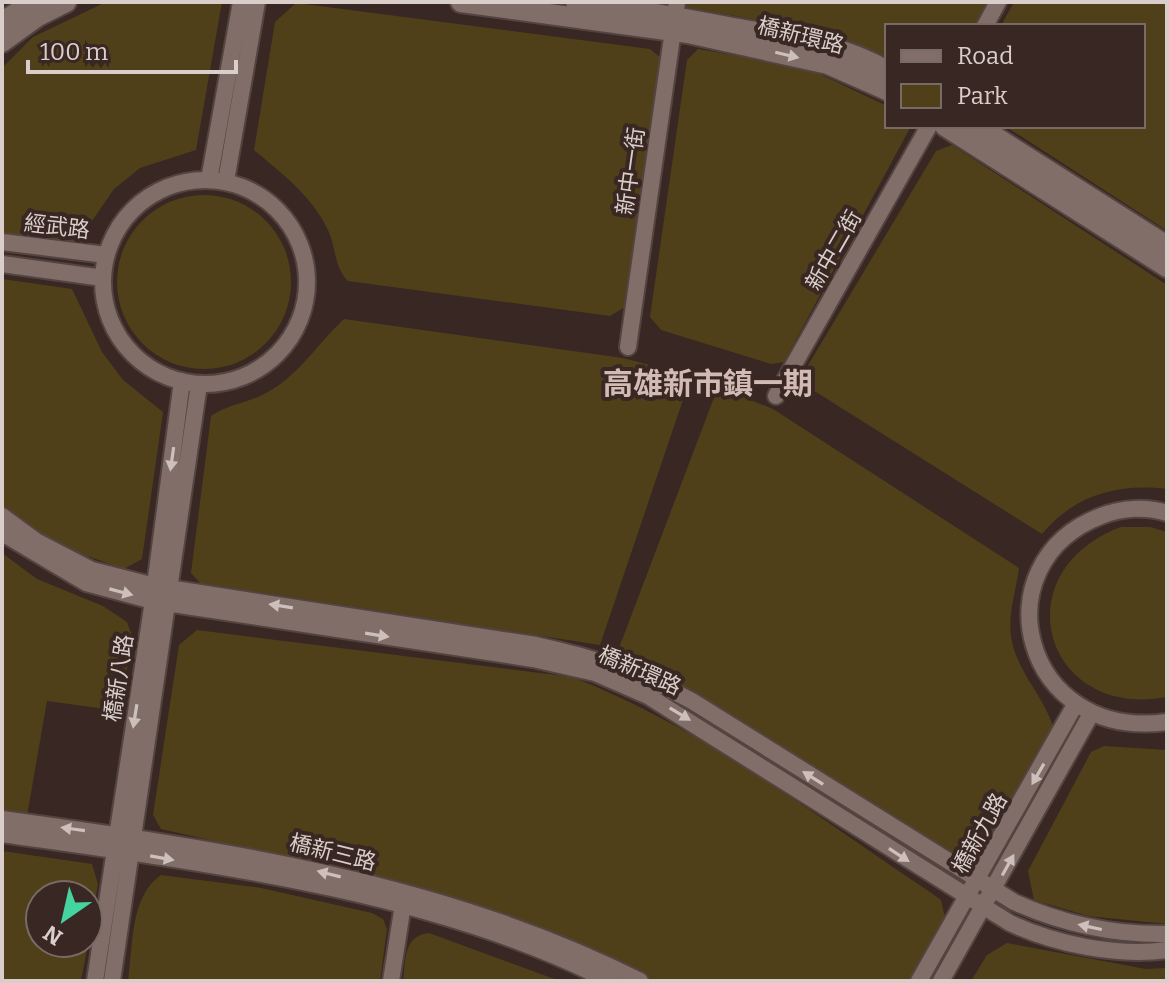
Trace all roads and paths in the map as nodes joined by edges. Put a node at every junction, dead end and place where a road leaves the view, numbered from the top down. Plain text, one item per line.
1 (66, 2) edge
2 (241, 2) edge
3 (257, 2) edge
4 (461, 2) edge
5 (576, 2) edge
6 (998, 2) edge
7 (33, 6) edge
8 (675, 16) edge
9 (2, 22) edge
10 (986, 24) edge
11 (2, 42) edge
12 (885, 70) edge
13 (885, 89) edge
14 (928, 128) edge
15 (948, 128) edge
16 (981, 128) edge
17 (217, 181) junction
18 (2, 242) edge
19 (1167, 246) edge
20 (106, 255) junction
21 (2, 264) edge
22 (1167, 267) edge
23 (103, 278) junction
24 (628, 347) dead end
25 (182, 381) junction
26 (199, 384) junction
27 (776, 396) dead end
28 (1167, 513) edge
29 (2, 516) edge
30 (2, 533) edge
31 (161, 595) junction
32 (1075, 705) junction
33 (1091, 714) junction
34 (1167, 722) edge
35 (2, 819) edge
36 (2, 834) edge
37 (124, 844) junction
38 (977, 882) junction
39 (993, 892) junction
40 (967, 899) junction
41 (403, 900) junction
42 (984, 909) junction
43 (1167, 934) edge
44 (1167, 950) edge
45 (95, 981) edge
46 (112, 981) edge
47 (391, 981) edge
48 (609, 981) edge
49 (640, 981) edge
50 (919, 981) edge
51 (941, 981) edge

1 - 7 street
2 - 17 street
3 - 17 street
4 - 8 street, 橋新環路
5 - 8 street, 橋新環路
6 - 10 street
7 - 9 street
7 - 11 street
8 - 12 street, 橋新環路
8 -> 13 street, 橋新環路
8 - 24 street, 新中一街
14 - 27 street, 新中二街
15 - 22 street
16 - 19 street
17 - 20 street
17 - 26 street
18 - 20 street, 經武路
20 - 23 street
21 - 23 street, 經武路
23 - 25 street
25 - 26 street
25 -> 31 street, 橋新八路
26 - 31 street, 橋新八路
28 - 32 street
29 - 31 street, 橋新環路
30 -> 31 street, 橋新環路
31 - 37 street, 橋新八路
38 -> 31 street, 橋新環路
31 -> 40 street, 橋新環路
32 - 33 street
32 -> 38 street, 橋新九路
33 - 34 street
39 -> 33 street, 橋新九路
37 -> 35 street, 橋新三路
36 - 37 street, 橋新三路
37 - 41 street, 橋新三路
37 - 45 street, 橋新八路
37 - 46 street, 橋新八路
38 - 39 street, 橋新環路
38 - 40 street, 橋新九路
39 - 42 street, 橋新九路
43 -> 39 street, 橋新環路
40 - 42 street, 橋新環路
40 - 50 street, 橋新九路
41 - 47 street
41 - 48 street, 橋新三路
41 - 49 street, 橋新三路
42 - 44 street, 橋新環路
42 - 51 street, 橋新九路

